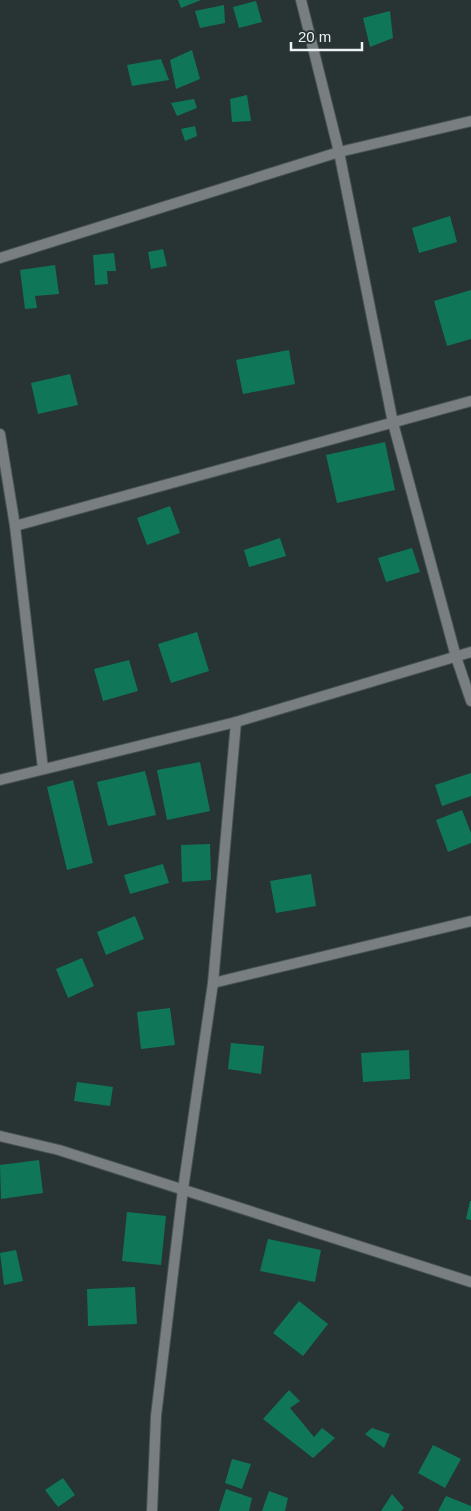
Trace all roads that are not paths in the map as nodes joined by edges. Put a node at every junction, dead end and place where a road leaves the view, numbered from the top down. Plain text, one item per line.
1 (301, 0) edge
2 (471, 121) edge
3 (339, 152) junction
4 (0, 258) edge
5 (471, 401) edge
6 (393, 424) junction
7 (0, 434) edge
8 (16, 526) junction
9 (471, 652) edge
10 (456, 657) junction
11 (471, 701) edge
12 (236, 722) junction
13 (43, 769) junction
14 (0, 780) edge
15 (471, 921) edge
16 (213, 983) junction
17 (0, 1136) edge
18 (183, 1189) junction
19 (471, 1282) edge
20 (152, 1511) edge

1 - 3 street
2 - 3 street
3 - 4 street
3 - 6 street
5 - 6 street
6 - 8 street
6 - 10 street
7 - 8 street
8 - 13 street
9 - 10 street
10 - 11 street
10 - 12 street
12 - 13 street
12 - 16 street
13 - 14 street
15 - 16 street
16 - 18 street
17 - 18 street
18 - 19 street
18 - 20 street

